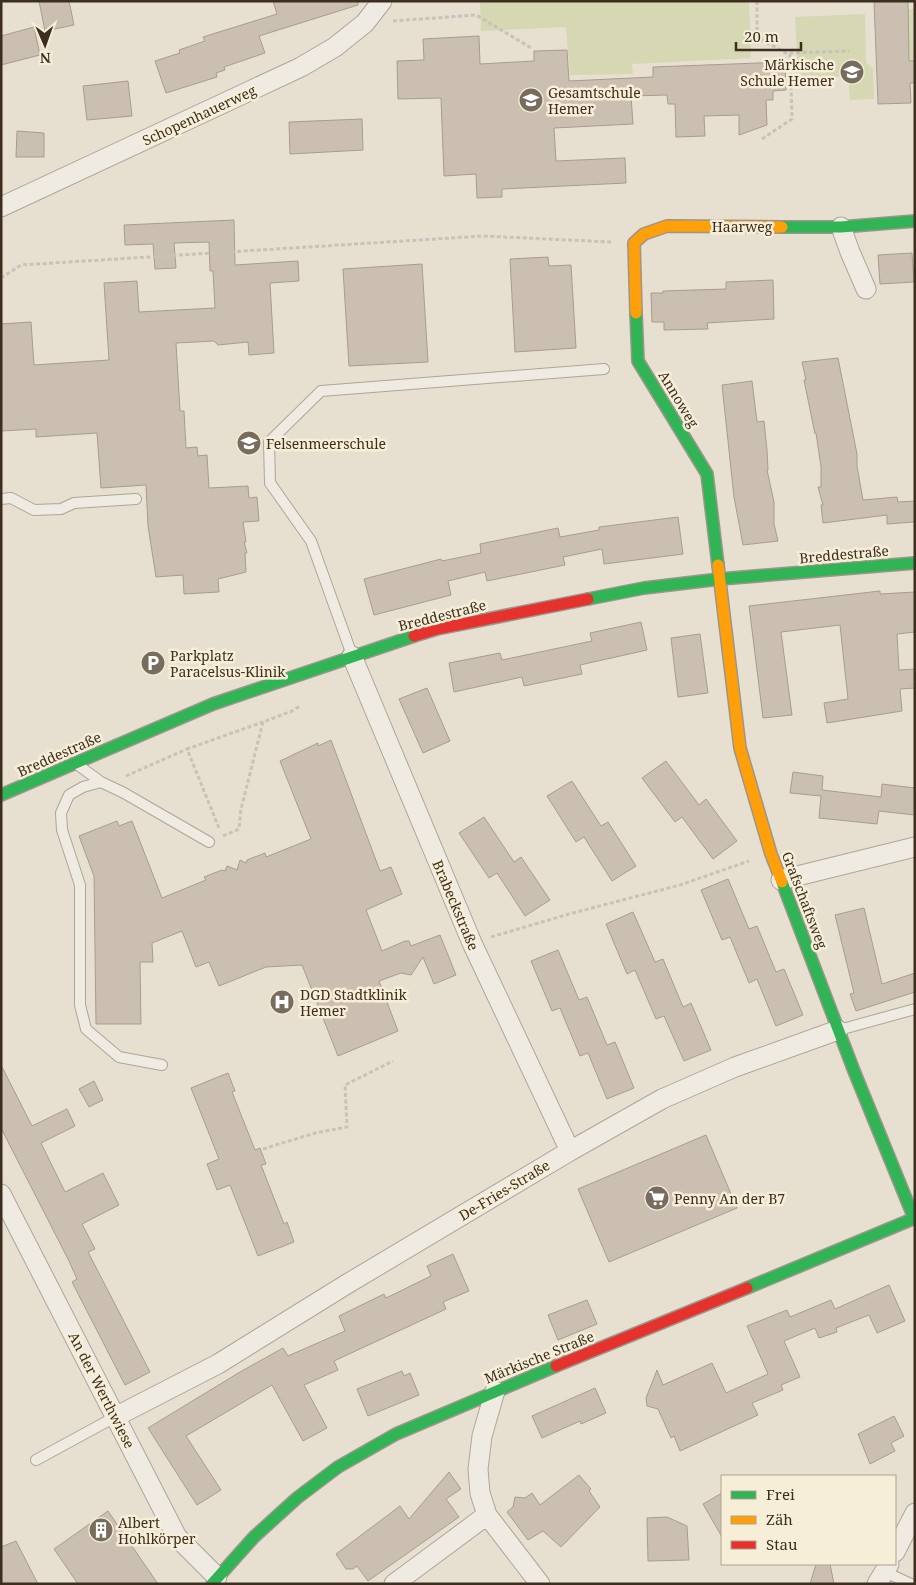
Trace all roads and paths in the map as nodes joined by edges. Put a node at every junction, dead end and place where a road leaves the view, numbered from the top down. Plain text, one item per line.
1 (382, 1) edge
2 (757, 1) edge
3 (419, 19) dead end
4 (533, 49) dead end
5 (849, 51) dead end
6 (790, 52) junction
7 (762, 138) dead end
8 (1, 207) edge
9 (915, 221) edge
10 (842, 227) junction
11 (634, 243) junction
12 (1, 278) edge
13 (866, 289) dead end
14 (604, 369) dead end
15 (1, 499) edge
16 (136, 499) dead end
17 (915, 563) edge
18 (720, 579) junction
19 (352, 656) junction
20 (300, 706) dead end
21 (263, 722) junction
22 (187, 749) junction
23 (76, 763) junction
24 (101, 782) junction
25 (1, 796) edge
26 (216, 822) dead end
27 (223, 836) dead end
28 (210, 842) dead end
29 (915, 847) edge
30 (771, 854) junction
31 (781, 880) junction
32 (472, 942) junction
33 (915, 1009) edge
34 (838, 1030) junction
35 (393, 1061) dead end
36 (162, 1066) dead end
37 (263, 1149) dead end
38 (570, 1151) junction
39 (1, 1194) edge
40 (914, 1218) edge
41 (495, 1391) junction
42 (111, 1410) junction
43 (36, 1460) dead end
44 (915, 1513) edge
45 (487, 1515) junction
46 (896, 1550) edge
47 (884, 1573) edge
48 (215, 1580) edge
49 (394, 1584) edge
50 (540, 1584) edge
51 (911, 1584) edge

1 - 8 street, Schopenhauerweg
2 - 6 path
3 - 4 path
5 - 6 path
6 - 7 path
9 - 10 street, Haarweg
10 - 11 street, Haarweg
10 - 13 street
11 - 12 path
11 - 18 street, Annoweg
14 - 19 lane
15 - 16 lane
17 - 18 street, Breddestraße
18 - 19 street, Breddestraße
18 - 30 street, Grafschaftsweg
19 - 23 street, Breddestraße
19 - 32 street, Brabeckstraße
20 - 21 path
21 - 22 path
21 - 27 path
22 - 24 path
22 - 26 path
23 - 24 lane
23 - 25 street, Breddestraße
24 - 28 lane
24 - 36 lane
29 - 31 street
30 - 31 street, Grafschaftsweg
30 - 32 path
31 - 34 street, Grafschaftsweg
32 - 38 street, Brabeckstraße
33 - 34 lane, De-Fries-Straße
34 - 38 street, De-Fries-Straße
34 - 40 street, Grafschaftsweg
35 - 37 path
38 - 42 street, De-Fries-Straße
39 - 42 street, An der Werthwiese
40 - 41 street, Märkische Straße
41 - 45 street
41 - 48 street, Märkische Straße
42 - 43 lane
42 - 48 street, An der Werthwiese
44 - 46 street
45 - 49 street
45 - 50 street
47 - 51 lane

